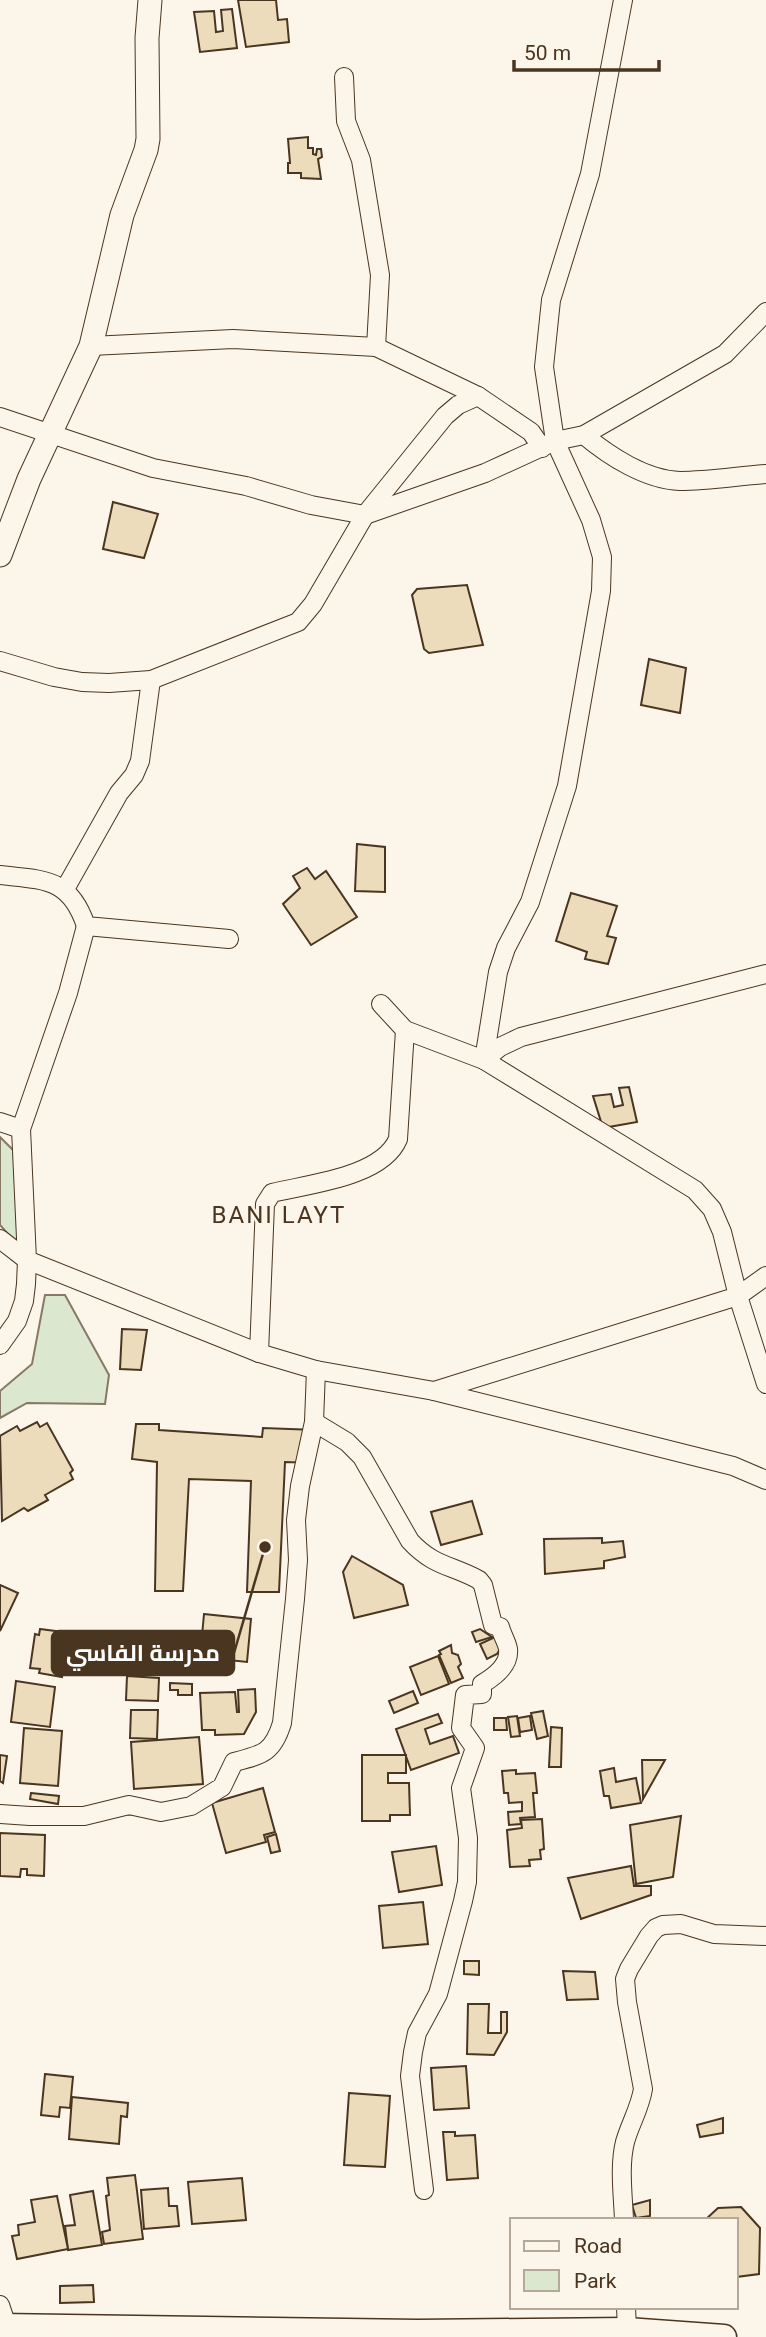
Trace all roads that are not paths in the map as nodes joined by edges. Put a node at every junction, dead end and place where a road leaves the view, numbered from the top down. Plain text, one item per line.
1 (150, 0) edge
2 (623, 0) edge
3 (344, 77) dead end
4 (766, 312) edge
5 (91, 346) junction
6 (376, 347) junction
7 (478, 396) junction
8 (0, 417) edge
9 (50, 435) junction
10 (583, 435) junction
11 (548, 445) junction
12 (766, 474) edge
13 (365, 515) junction
14 (0, 555) edge
15 (0, 661) edge
16 (151, 680) junction
17 (0, 875) edge
18 (65, 889) junction
19 (86, 926) junction
20 (229, 939) dead end
21 (766, 974) edge
22 (382, 1004) dead end
23 (405, 1030) junction
24 (484, 1060) junction
25 (0, 1122) edge
26 (21, 1129) junction
27 (0, 1239) edge
28 (27, 1261) junction
29 (766, 1276) edge
30 (738, 1296) junction
31 (0, 1345) edge
32 (259, 1353) junction
33 (316, 1370) junction
34 (766, 1384) edge
35 (434, 1391) junction
36 (314, 1422) junction
37 (766, 1480) edge
38 (0, 1814) edge
39 (766, 1936) edge
40 (424, 2190) dead end
41 (624, 2218) edge
42 (627, 2319) edge
43 (5, 2324) edge
44 (724, 2337) edge

1 - 5 street
2 - 11 street
3 - 6 street
4 - 10 street
5 - 6 street
5 - 9 street
6 - 7 street
7 - 11 street
7 - 13 street
8 - 9 street
9 - 13 street
9 - 14 street
10 - 11 street
10 - 12 street
11 - 13 street
11 - 24 street
13 - 16 street
15 - 16 street
16 - 18 street
17 - 18 street
18 - 19 street
19 - 20 street
19 - 26 street
21 - 24 street
22 - 23 street
23 - 24 street
23 - 32 street
24 - 30 street
25 - 26 street
26 - 28 street
27 - 28 street
28 - 31 street
28 - 32 street
29 - 30 street
30 - 34 street
30 - 35 street
32 - 33 street
33 - 35 street
33 - 36 street
35 - 37 street
36 - 38 street
36 - 40 street
39 - 41 street
42 - 43 main road
42 - 44 main road

